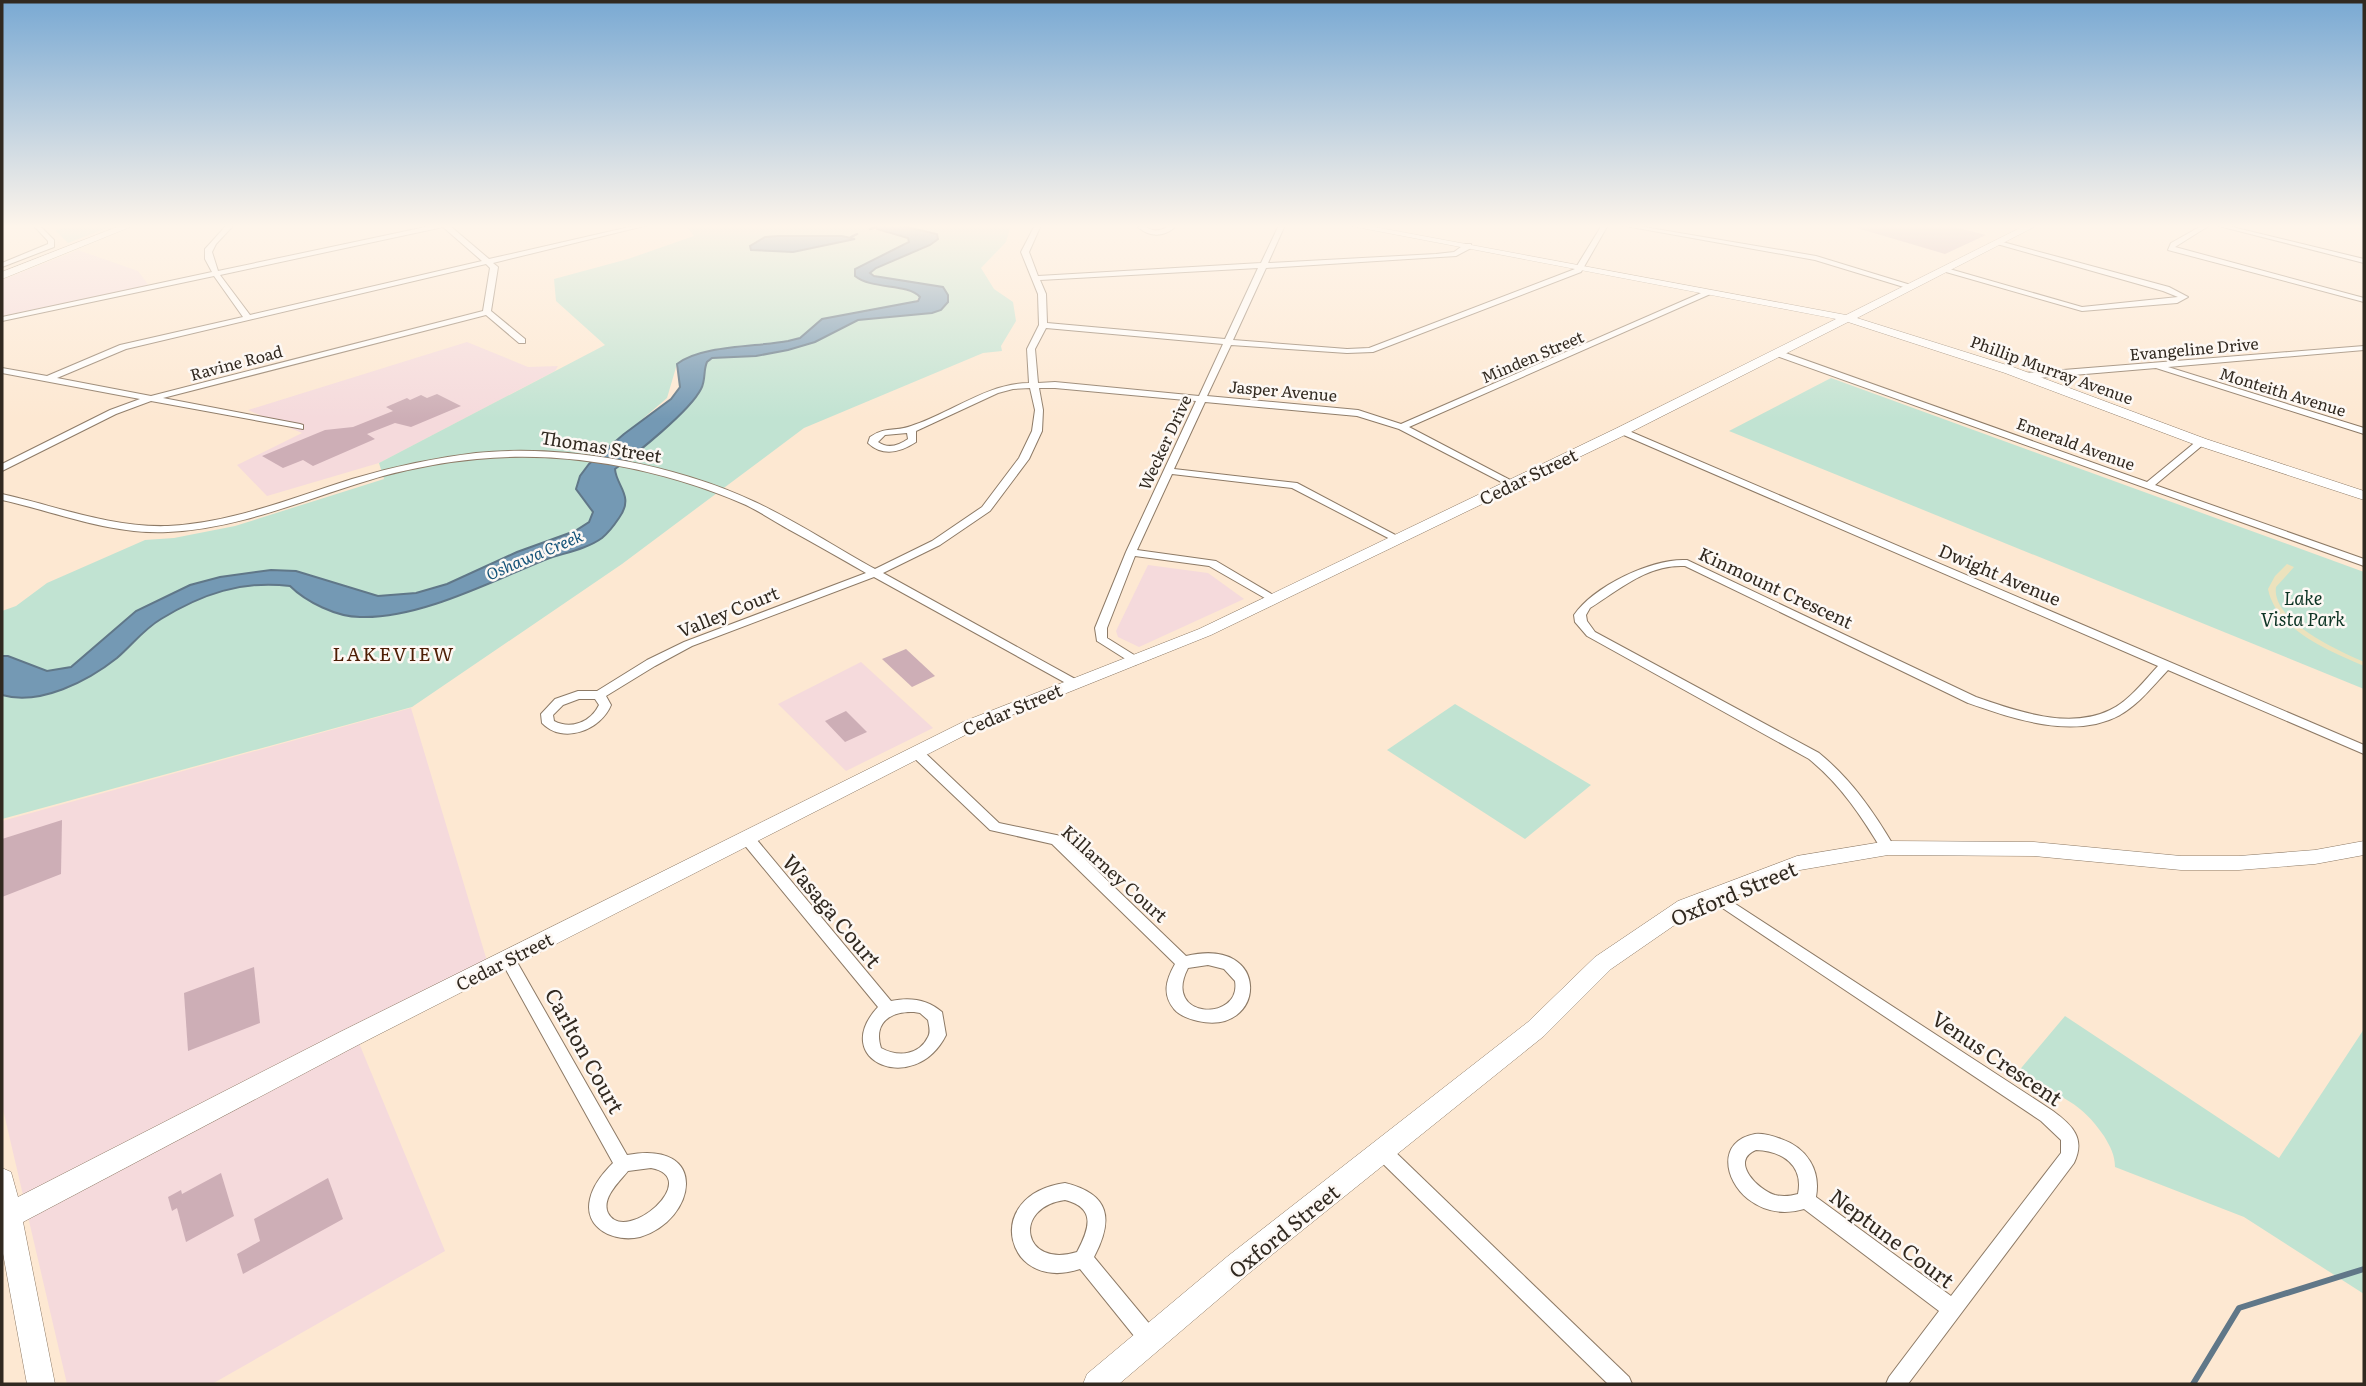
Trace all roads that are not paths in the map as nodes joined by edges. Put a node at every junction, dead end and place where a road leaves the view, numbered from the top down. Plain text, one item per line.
1 (142, 290) edge
2 (228, 290) edge
3 (366, 290) edge
4 (490, 290) edge
5 (1040, 290) edge
6 (1251, 290) edge
7 (1523, 290) edge
8 (1699, 290) edge
9 (1903, 290) edge
10 (2013, 290) edge
11 (2168, 290) edge
12 (2326, 290) edge
13 (1711, 292) junction
14 (2364, 300) edge
15 (487, 312) junction
16 (248, 317) junction
17 (1846, 318) junction
18 (2, 319) edge
19 (1043, 325) junction
20 (522, 341) dead end
21 (1227, 342) junction
22 (2364, 348) edge
23 (1777, 353) junction
24 (2153, 365) junction
25 (2, 370) edge
26 (2025, 376) junction
27 (47, 379) junction
28 (1036, 385) junction
29 (1202, 398) junction
30 (149, 399) junction
31 (300, 427) dead end
32 (1402, 427) junction
33 (911, 430) dead end
34 (2364, 430) edge
35 (1622, 431) junction
36 (2201, 442) junction
37 (2, 468) edge
38 (1168, 471) junction
39 (1511, 484) junction
40 (2149, 485) junction
41 (2364, 496) edge
42 (2, 497) edge
43 (1398, 539) junction
44 (1131, 552) junction
45 (2364, 563) edge
46 (875, 573) junction
47 (1273, 599) junction
48 (1135, 661) junction
49 (2166, 665) junction
50 (1073, 683) junction
51 (599, 695) dead end
52 (2364, 750) edge
53 (916, 752) junction
54 (747, 838) junction
55 (1888, 848) junction
56 (2364, 848) edge
57 (1714, 895) junction
58 (509, 959) junction
59 (1183, 963) junction
60 (888, 1008) junction
61 (1382, 1151) junction
62 (623, 1164) junction
63 (2, 1180) edge
64 (1806, 1200) dead end
65 (6, 1217) edge
66 (1083, 1259) junction
67 (1953, 1310) junction
68 (1150, 1340) junction
69 (41, 1384) edge
70 (1097, 1384) edge
71 (1622, 1384) edge
72 (1896, 1384) edge

1 - 18 street
2 - 16 street
3 - 16 street
4 - 15 street
5 - 19 street
6 - 21 street, Wecker Drive
7 - 21 street
8 - 13 street, Phillip Murray Avenue
9 - 17 street, Cedar Street
10 - 11 street
12 - 14 street
13 - 17 street, Phillip Murray Avenue
13 - 32 street, Minden Street
15 - 20 street
15 - 30 street, Ravine Road
16 - 27 street
17 - 23 street, Cedar Street
17 - 26 street, Phillip Murray Avenue
19 - 21 street
19 - 28 street, Valley Court
21 - 29 street, Wecker Drive
22 - 24 street, Evangeline Drive
23 - 35 street, Cedar Street
23 - 40 street, Emerald Avenue
24 - 26 street, Evangeline Drive
24 - 34 street, Monteith Avenue
25 - 27 street
26 - 36 street, Phillip Murray Avenue
27 - 30 street
28 - 29 street, Jasper Avenue
28 - 33 street, Jasper Avenue
28 - 46 street, Valley Court
29 - 32 street, Jasper Avenue
29 - 38 street, Wecker Drive
30 - 31 street
30 - 37 street, Ravine Road
32 - 39 street, Jasper Avenue
35 - 39 street, Cedar Street
35 - 49 street, Dwight Avenue
36 - 40 street
36 - 41 street, Phillip Murray Avenue
38 - 43 street
38 - 44 street, Wecker Drive
39 - 43 street, Cedar Street
40 - 45 street, Emerald Avenue
42 - 46 street, Thomas Street
43 - 47 street, Cedar Street
44 - 47 street
44 - 48 street, Wecker Drive
46 - 50 street, Thomas Street
46 - 51 street, Valley Court
47 - 48 street, Cedar Street
48 - 50 street, Cedar Street
49 - 52 street, Dwight Avenue
49 - 55 street, Kinmount Crescent
50 - 53 street, Cedar Street
53 - 54 street, Cedar Street
53 - 59 street, Killarney Court
54 - 58 street, Cedar Street
54 - 60 street, Wasaga Court
55 - 56 street, Oxford Street
55 - 57 street, Oxford Street
57 - 61 street, Oxford Street
57 - 67 street, Venus Crescent
58 - 62 street, Carlton Court
58 - 65 street, Cedar Street
59 - 59 street
60 - 60 street
61 - 68 street, Oxford Street
61 - 71 street
62 - 62 street
63 - 65 street
64 - 67 street, Neptune Court
65 - 69 street
66 - 66 street
66 - 68 street
67 - 72 street, Venus Crescent
68 - 70 street, Oxford Street

